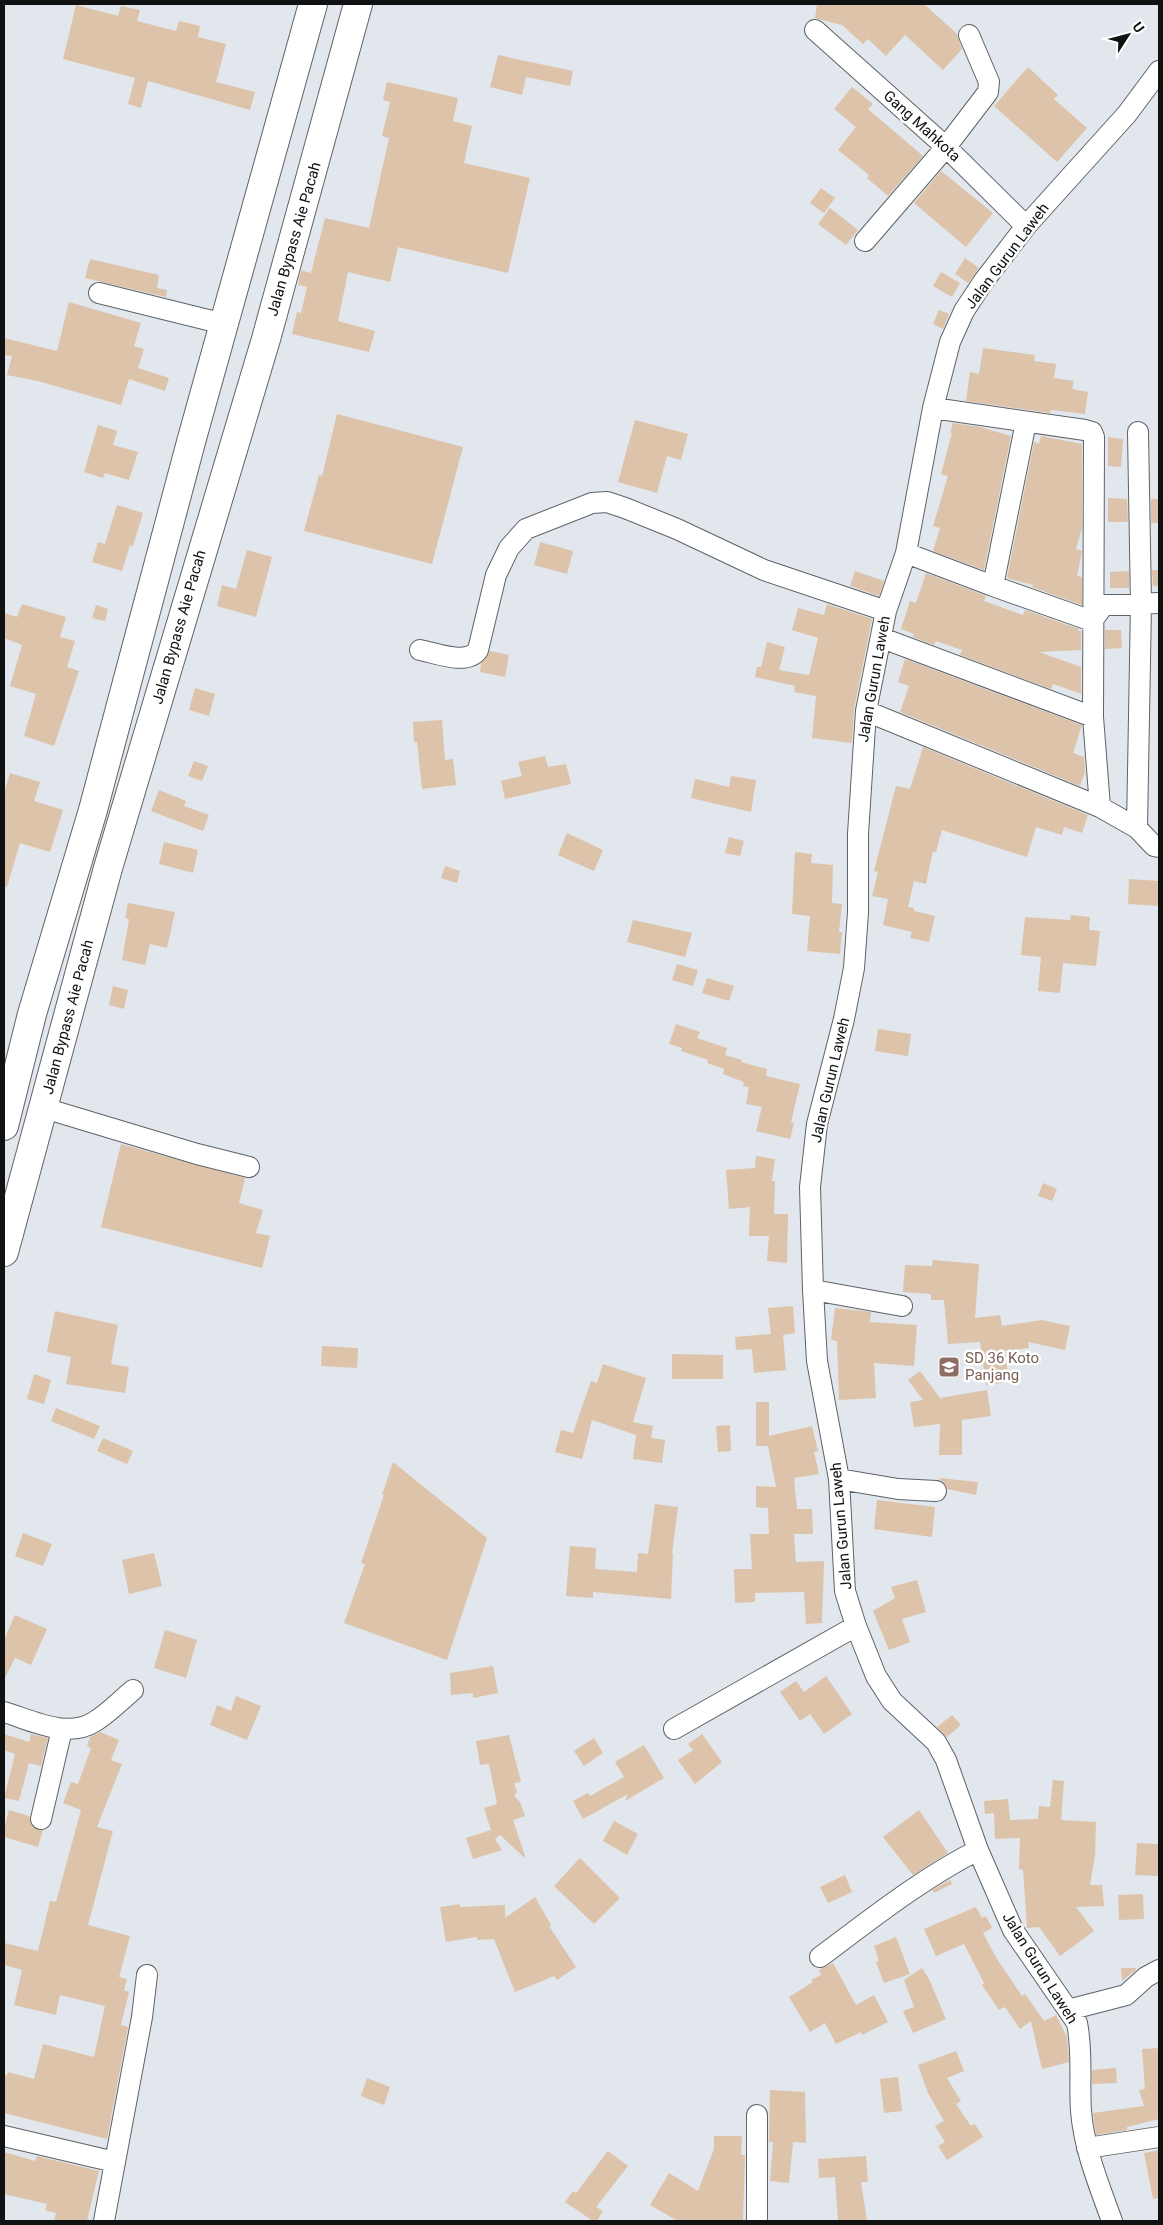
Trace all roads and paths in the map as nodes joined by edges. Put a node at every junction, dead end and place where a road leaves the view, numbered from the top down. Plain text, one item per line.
1 (313, 4) edge
2 (358, 4) edge
3 (815, 30) dead end
4 (968, 35) dead end
5 (1159, 71) edge
6 (946, 147) junction
7 (1026, 226) junction
8 (865, 242) dead end
9 (99, 293) dead end
10 (224, 324) junction
11 (933, 408) junction
12 (1026, 422) junction
13 (1138, 432) dead end
14 (906, 553) junction
15 (993, 586) junction
16 (1150, 603) edge
17 (886, 611) junction
18 (1092, 621) junction
19 (882, 638) junction
20 (420, 650) dead end
21 (866, 711) junction
22 (1094, 717) junction
23 (1100, 807) junction
24 (1137, 828) junction
25 (1159, 848) edge
26 (44, 1108) junction
27 (4, 1126) edge
28 (249, 1167) dead end
29 (4, 1252) edge
30 (813, 1290) junction
31 (902, 1306) dead end
32 (839, 1478) junction
33 (936, 1491) dead end
34 (856, 1626) junction
35 (133, 1690) dead end
36 (4, 1712) edge
37 (62, 1729) junction
38 (674, 1729) dead end
39 (41, 1819) dead end
40 (978, 1850) junction
41 (820, 1957) dead end
42 (1159, 1970) edge
43 (147, 1975) dead end
44 (1068, 2010) junction
45 (757, 2115) dead end
46 (4, 2136) edge
47 (1159, 2137) edge
48 (1087, 2148) junction
49 (115, 2162) junction
50 (104, 2221) edge
51 (757, 2221) edge
52 (1112, 2221) edge

1 - 10 highway
2 - 26 highway, Jalan Bypass Aie Pacah
3 - 6 street, Gang Mahkota
4 - 6 street
5 - 7 street, Jalan Gurun Laweh
6 - 7 street, Gang Mahkota
6 - 8 street
7 - 11 street, Jalan Gurun Laweh
9 - 10 street
10 - 27 highway
11 - 12 street
11 - 14 street, Jalan Gurun Laweh
12 - 15 street
12 - 18 street
13 - 16 street
14 - 15 street
14 - 17 street, Jalan Gurun Laweh
15 - 18 street
16 - 18 street
16 - 24 street
17 - 19 street, Jalan Gurun Laweh
17 - 20 street
18 - 22 street
19 - 21 street, Jalan Gurun Laweh
19 - 22 street
21 - 23 street
21 - 30 street, Jalan Gurun Laweh
22 - 23 street
23 - 24 street
24 - 25 street
26 - 28 street
26 - 29 highway, Jalan Bypass Aie Pacah
30 - 31 street
30 - 32 street, Jalan Gurun Laweh
32 - 33 street
32 - 34 street, Jalan Gurun Laweh
34 - 38 street
34 - 40 street, Jalan Gurun Laweh
35 - 37 street
36 - 37 street
37 - 39 street
40 - 41 street
40 - 44 street, Jalan Gurun Laweh
42 - 44 street
43 - 49 street
44 - 48 street, Jalan Gurun Laweh
45 - 51 street
46 - 49 street
47 - 48 street
48 - 52 street, Jalan Gurun Laweh
49 - 50 street

